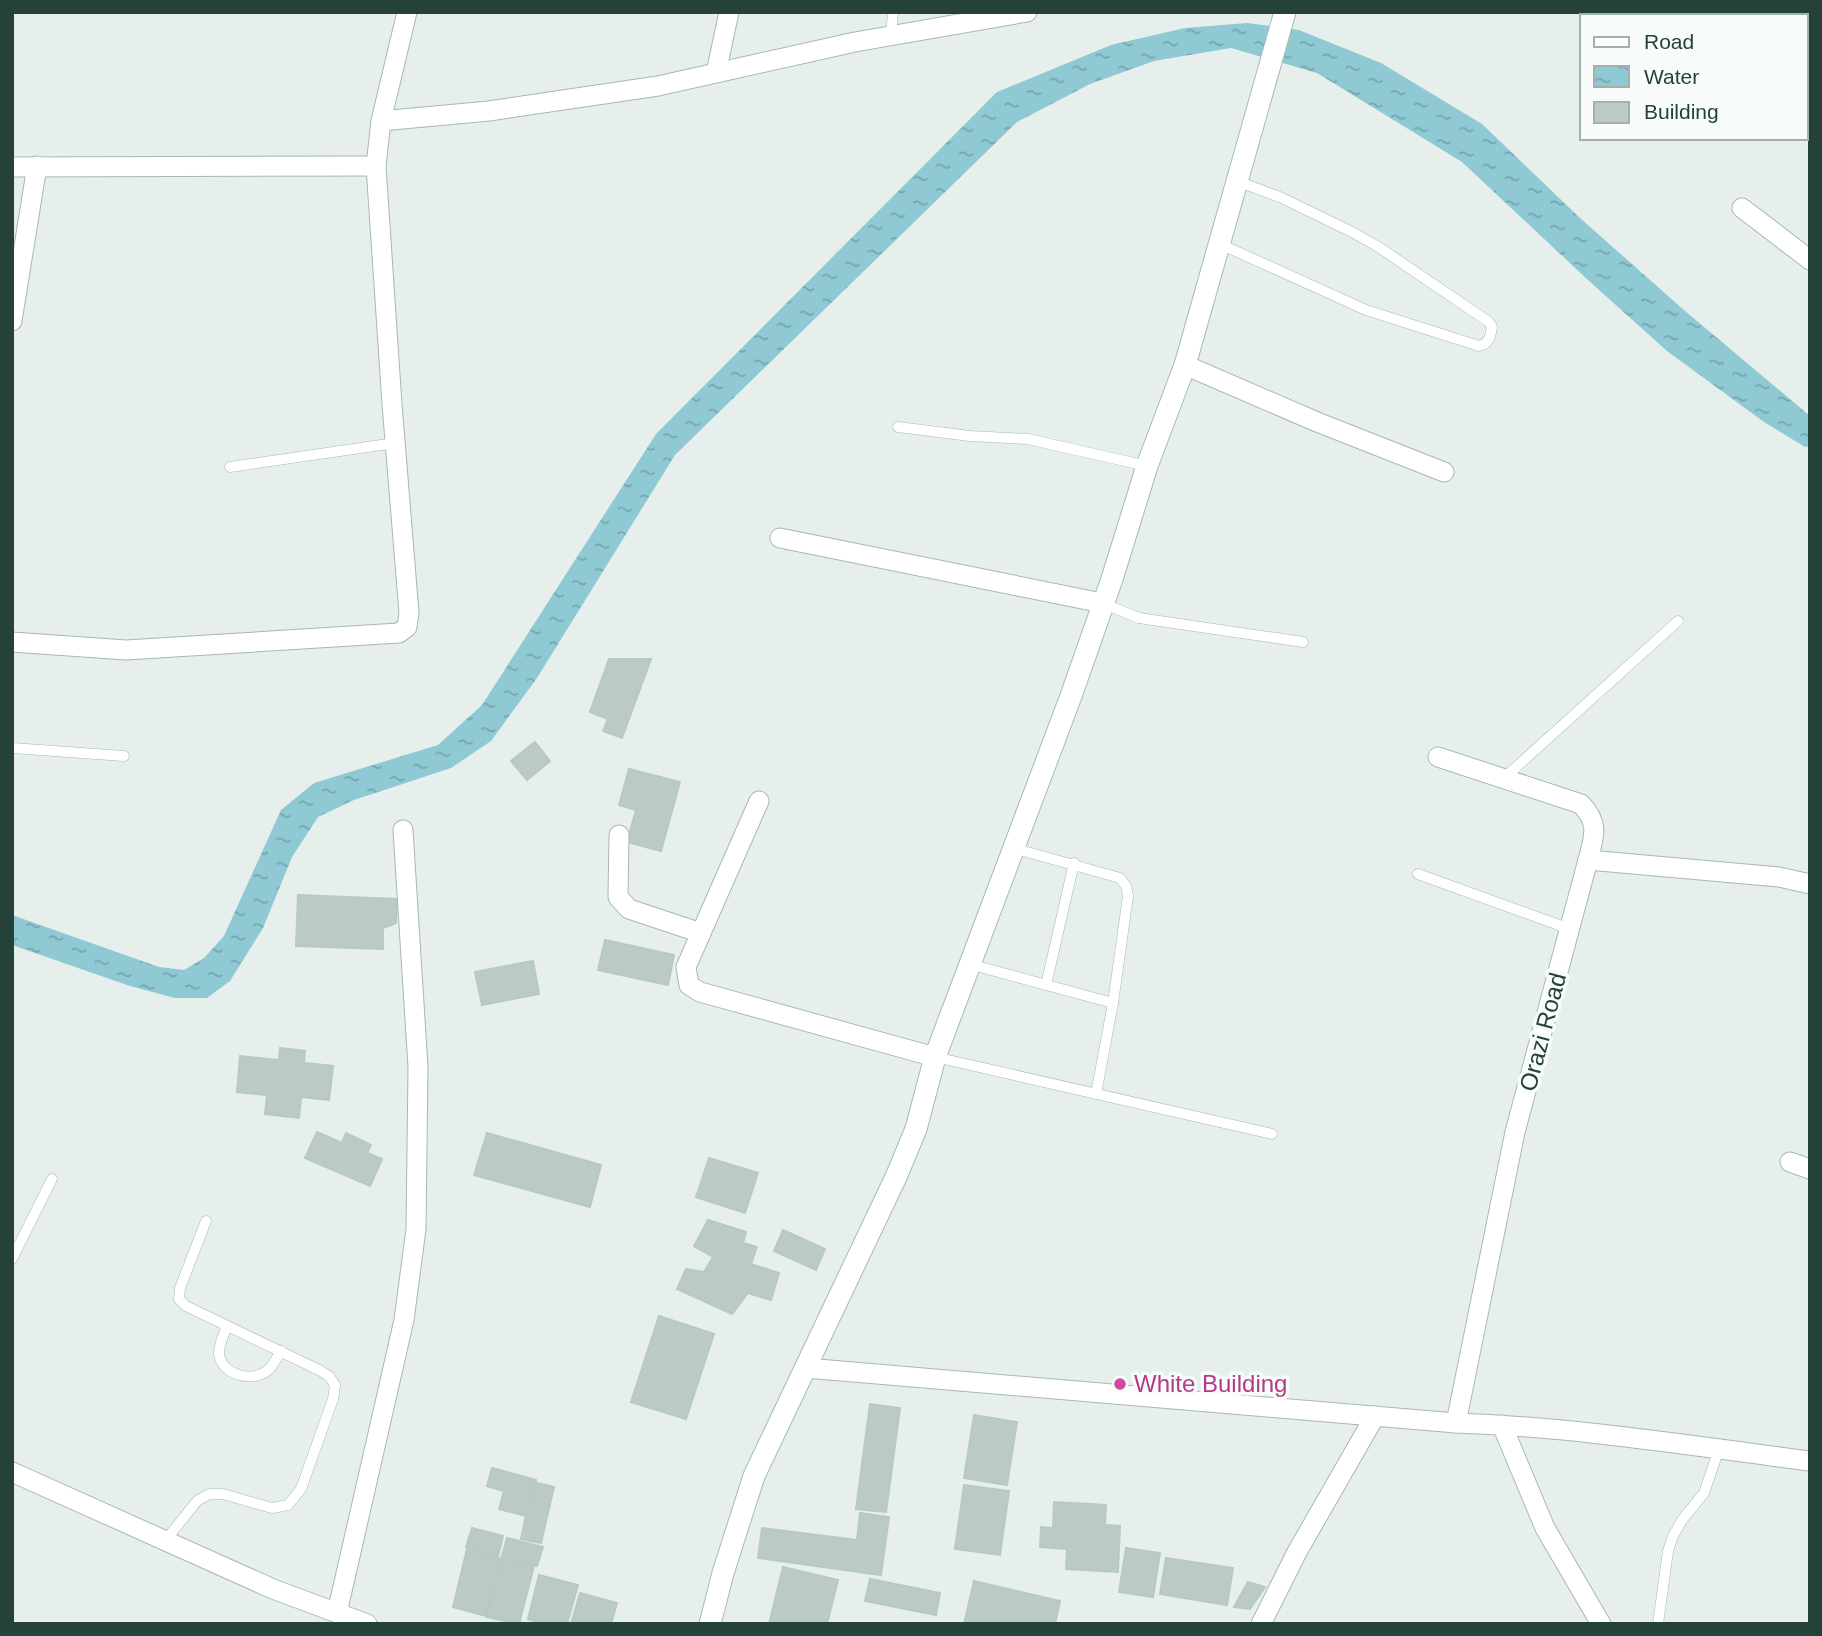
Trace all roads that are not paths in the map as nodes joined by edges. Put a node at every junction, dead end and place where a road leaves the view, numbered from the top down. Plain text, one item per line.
1 (407, 12) edge
2 (729, 12) edge
3 (893, 12) edge
4 (1027, 12) edge
5 (1284, 17) edge
6 (891, 36) junction
7 (716, 73) junction
8 (381, 121) junction
9 (37, 166) junction
10 (376, 166) junction
11 (12, 167) edge
12 (1237, 181) junction
13 (1742, 208) dead end
14 (1219, 244) junction
15 (1810, 260) edge
16 (12, 321) edge
17 (1185, 365) junction
18 (898, 427) dead end
19 (395, 443) junction
20 (1147, 466) junction
21 (230, 467) dead end
22 (1444, 472) dead end
23 (780, 538) dead end
24 (1102, 603) junction
25 (1678, 621) dead end
26 (12, 642) edge
27 (1303, 642) dead end
28 (12, 748) edge
29 (124, 756) dead end
30 (1438, 757) dead end
31 (1503, 779) junction
32 (759, 800) dead end
33 (403, 830) dead end
34 (619, 835) dead end
35 (1013, 848) junction
36 (1588, 860) junction
37 (1074, 863) junction
38 (1418, 874) dead end
39 (1810, 884) edge
40 (1570, 929) junction
41 (701, 933) junction
42 (970, 964) junction
43 (1046, 985) junction
44 (1113, 1003) junction
45 (935, 1057) junction
46 (1096, 1094) junction
47 (1272, 1133) dead end
48 (1790, 1162) dead end
49 (1810, 1169) edge
50 (52, 1180) dead end
51 (206, 1221) dead end
52 (12, 1259) edge
53 (227, 1326) junction
54 (281, 1352) junction
55 (806, 1368) junction
56 (1375, 1416) junction
57 (1457, 1423) junction
58 (1502, 1425) junction
59 (1719, 1449) junction
60 (1810, 1461) edge
61 (12, 1472) edge
62 (165, 1541) junction
63 (337, 1613) junction
64 (367, 1624) edge
65 (710, 1624) edge
66 (1261, 1624) edge
67 (1601, 1624) edge
68 (1658, 1624) edge

1 - 8 street
2 - 7 street
3 - 6 lane
4 - 6 street
5 - 12 street
6 - 7 street
7 - 8 street
8 - 10 street
9 - 10 street
9 - 11 street
9 - 16 street
10 - 19 street
12 - 14 street
12 - 14 lane
13 - 15 street
14 - 17 street
17 - 20 street
17 - 22 street
18 - 20 lane
19 - 21 lane
19 - 26 street
20 - 24 street
23 - 24 street
24 - 27 lane
24 - 35 street
25 - 31 lane
28 - 29 lane
30 - 31 street, Orazi Road
31 - 36 street, Orazi Road
32 - 41 street
33 - 63 street
34 - 41 street
35 - 37 lane
35 - 42 street
36 - 39 street
36 - 40 street, Orazi Road
37 - 43 lane
37 - 44 lane
38 - 40 lane
40 - 57 street, Orazi Road
41 - 45 street
42 - 43 lane
42 - 45 street
43 - 44 lane
44 - 46 lane
45 - 46 lane
45 - 55 street
46 - 47 lane
48 - 49 street
50 - 52 lane
51 - 53 lane
53 - 54 lane
53 - 54 lane
54 - 62 lane
55 - 56 street
55 - 65 street
56 - 57 street
56 - 66 street
57 - 58 street
58 - 59 street
58 - 67 street
59 - 60 street
59 - 68 lane
61 - 62 street
62 - 63 street
63 - 64 street

